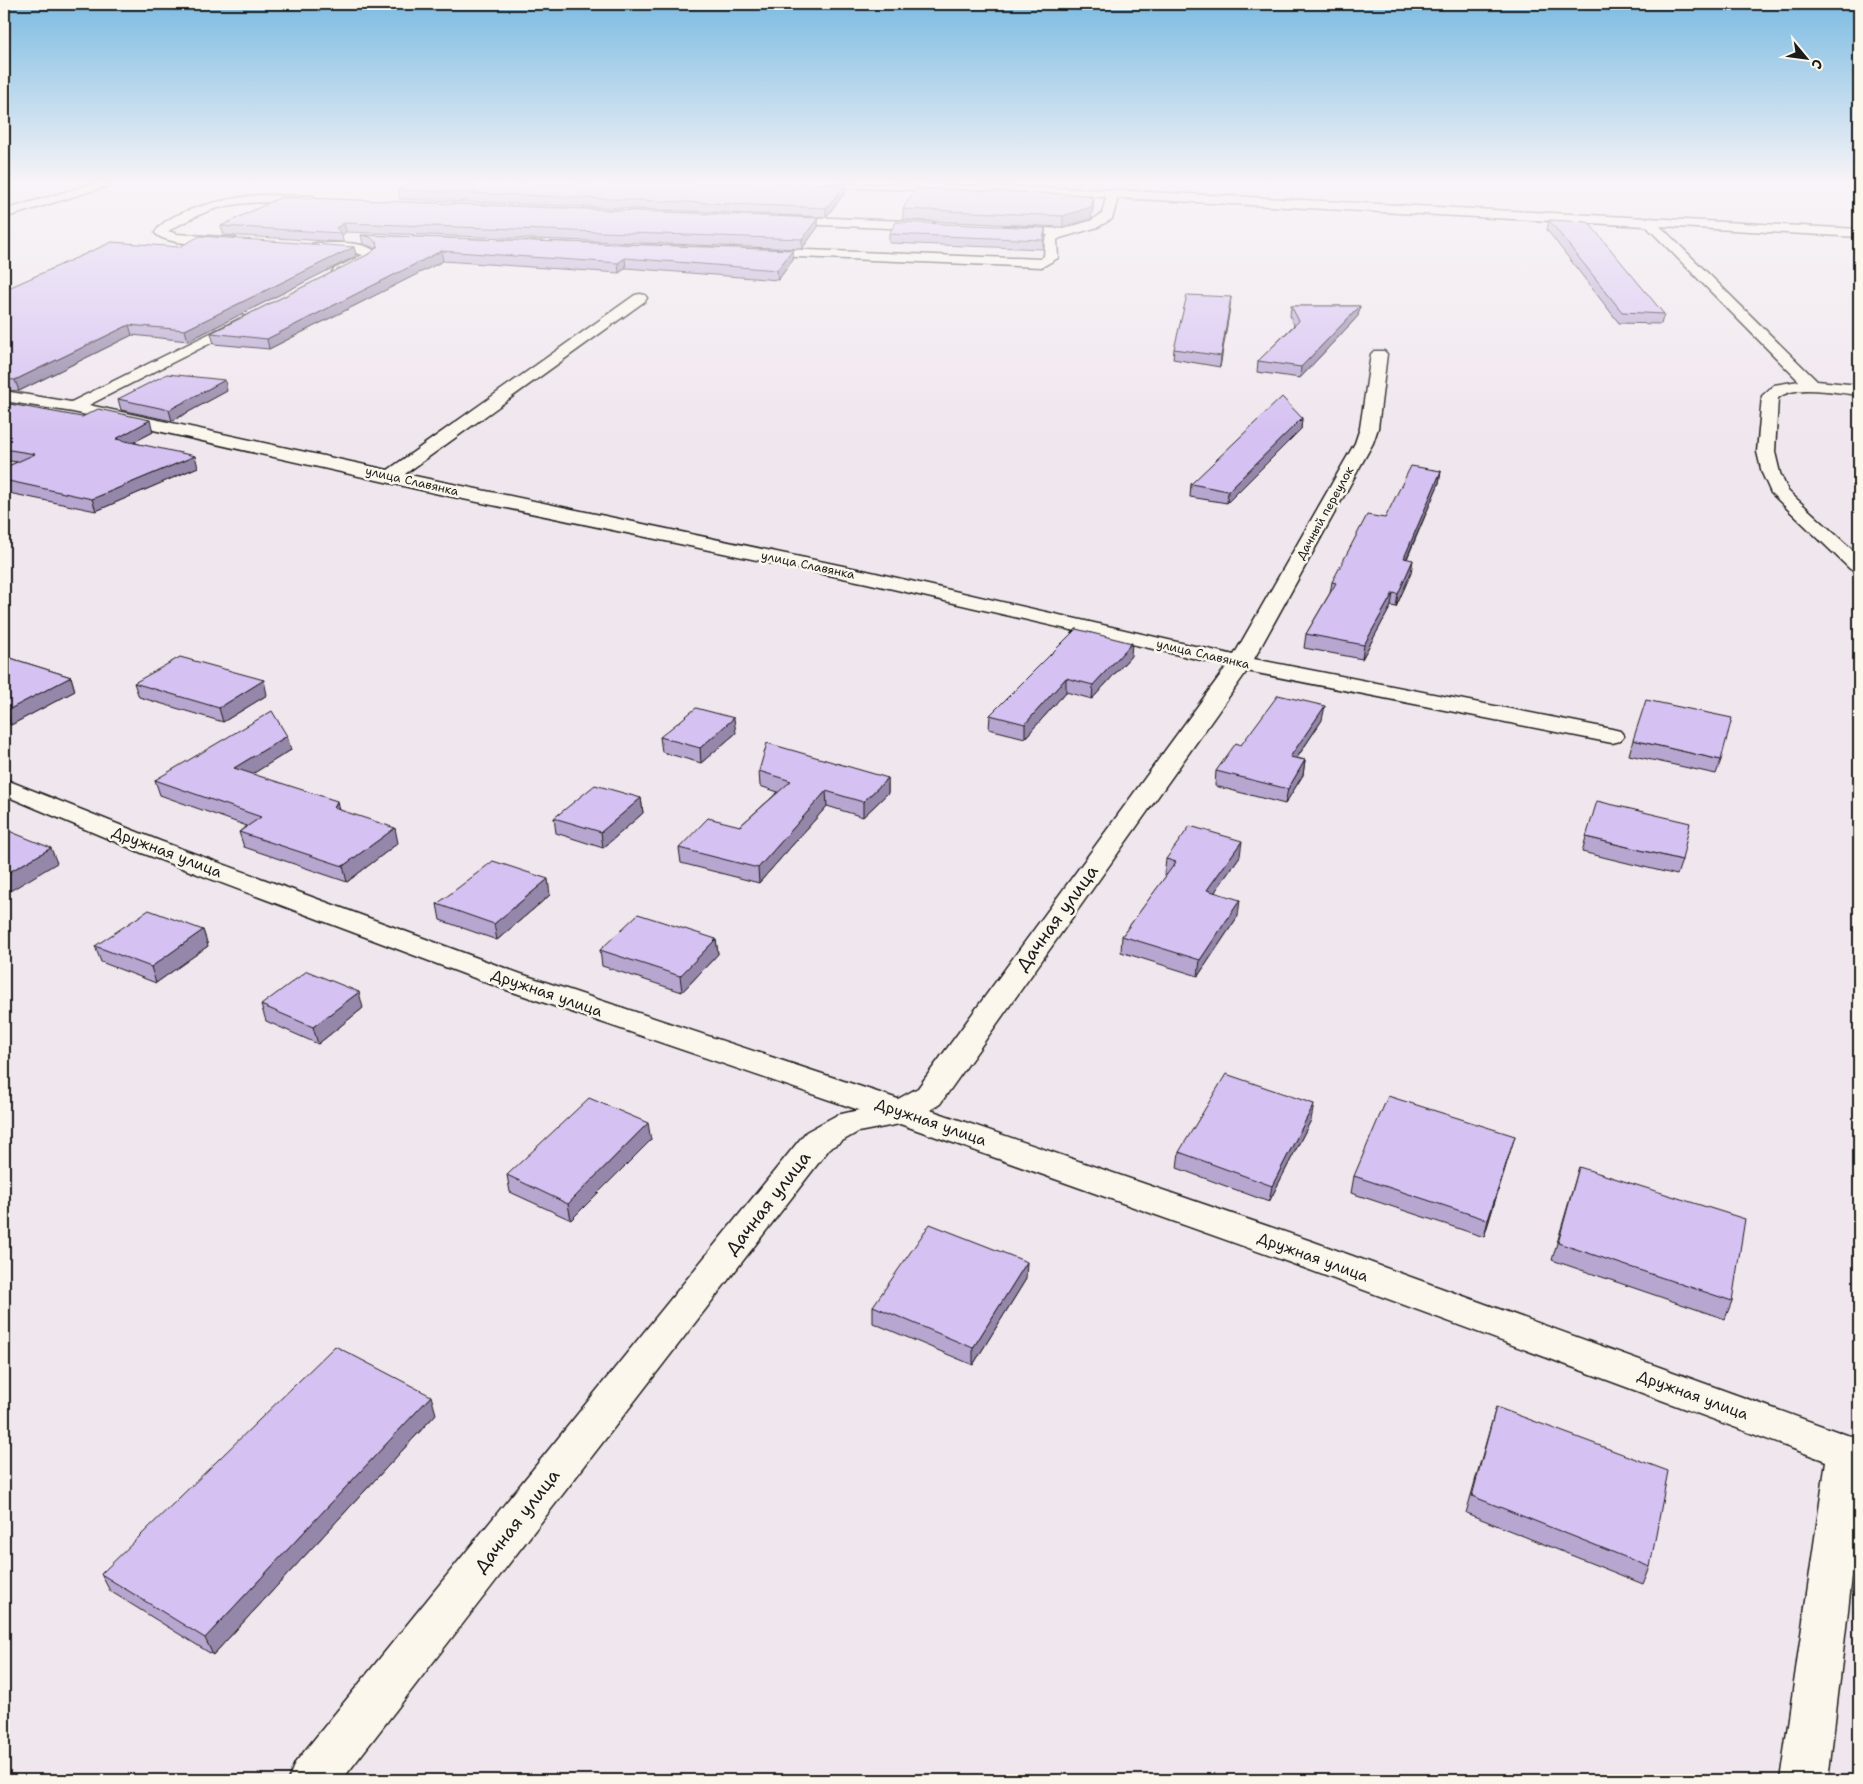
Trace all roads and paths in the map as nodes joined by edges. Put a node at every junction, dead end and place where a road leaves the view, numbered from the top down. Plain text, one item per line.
1 (349, 267) edge
2 (1694, 267) edge
3 (324, 280) edge
4 (640, 298) dead end
5 (255, 315) edge
6 (1379, 354) dead end
7 (1812, 385) junction
8 (1859, 390) edge
9 (4, 396) edge
10 (73, 407) junction
11 (391, 476) junction
12 (1857, 565) dead end
13 (1241, 663) junction
14 (1612, 736) dead end
15 (4, 786) edge
16 (901, 1112) junction
17 (1853, 1453) edge
18 (312, 1780) edge
19 (1804, 1780) edge

1 - 3 street
2 - 7 street
4 - 11 street
5 - 10 street
6 - 13 street, Дачный переулок
7 - 8 street
7 - 12 street
9 - 10 street, улица Славянка
10 - 11 street, улица Славянка
11 - 13 street, улица Славянка
13 - 14 street, улица Славянка
13 - 16 street, Дачная улица
15 - 16 street, Дружная улица
16 - 17 street, Дружная улица
16 - 18 street, Дачная улица
17 - 19 street

